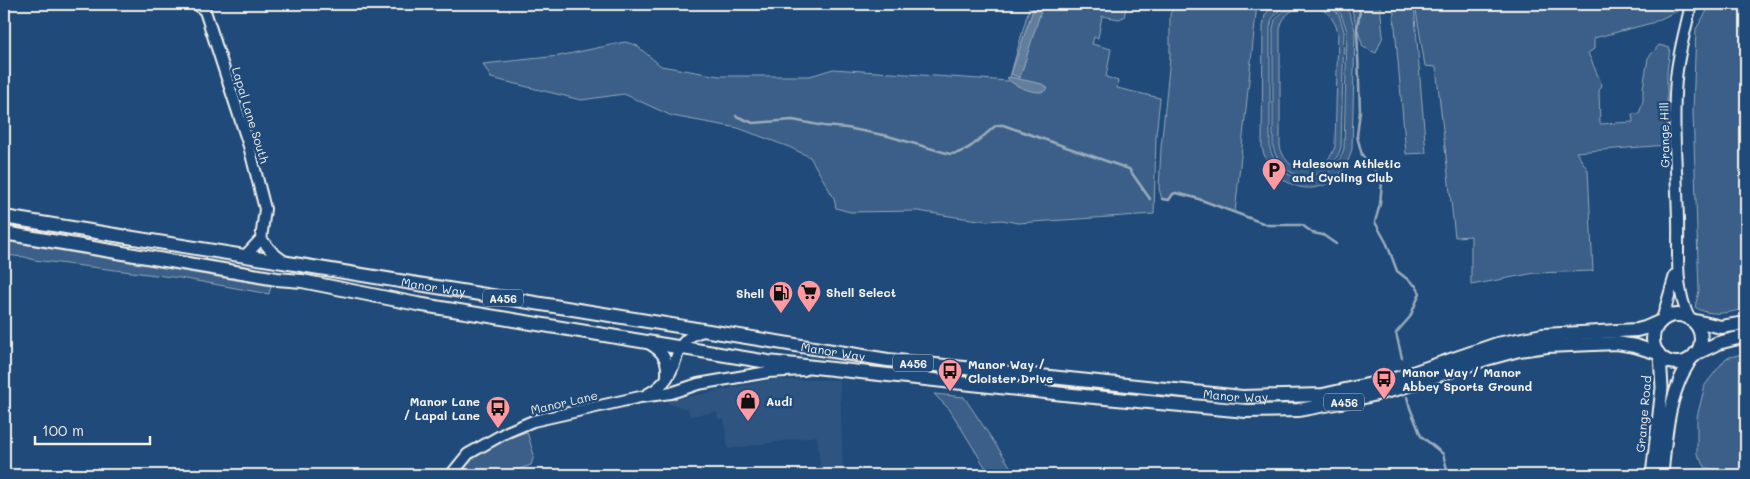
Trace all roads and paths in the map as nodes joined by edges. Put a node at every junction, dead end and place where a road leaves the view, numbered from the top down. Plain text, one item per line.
1 (197, 4) edge
2 (1691, 4) edge
3 (4, 217) edge
4 (4, 232) edge
5 (261, 239) junction
6 (245, 256) junction
7 (285, 262) junction
8 (1677, 267) junction
9 (1690, 319) junction
10 (1662, 320) junction
11 (1746, 323) edge
12 (703, 331) junction
13 (1746, 336) edge
14 (647, 342) junction
15 (679, 348) junction
16 (1659, 354) junction
17 (1693, 356) junction
18 (835, 370) junction
19 (666, 381) junction
20 (679, 390) junction
21 (640, 397) junction
22 (451, 475) edge
23 (1652, 475) edge
24 (1662, 475) edge

1 - 5 main road, Lapal Lane South
2 - 8 main road, Grange Hill
3 - 6 highway, Manor Way / A456
4 - 14 highway, Manor Way / A456
5 - 6 main road
5 - 7 main road
6 - 7 highway, Manor Way / A456
7 - 12 highway, Manor Way / A456
8 - 9 main road, Grange Hill
8 - 10 main road, Grange Hill
9 - 10 highway, A456
9 - 11 highway, A456
9 - 17 highway
10 - 12 highway, Manor Way / A456
10 - 16 highway
12 - 15 main road
13 - 17 highway, A456
14 - 15 highway, Manor Way / A456
14 - 19 main road
15 - 18 highway, Manor Way / A456
15 - 19 main road
16 - 17 highway, A456
16 - 18 highway, Manor Way / A456
16 - 23 main road, Grange Road
17 - 24 main road, Grange Road
18 - 20 main road, Manor Lane
19 - 20 main road
19 - 21 main road, Manor Lane
20 - 21 main road, Manor Lane
21 - 22 main road, Manor Lane

